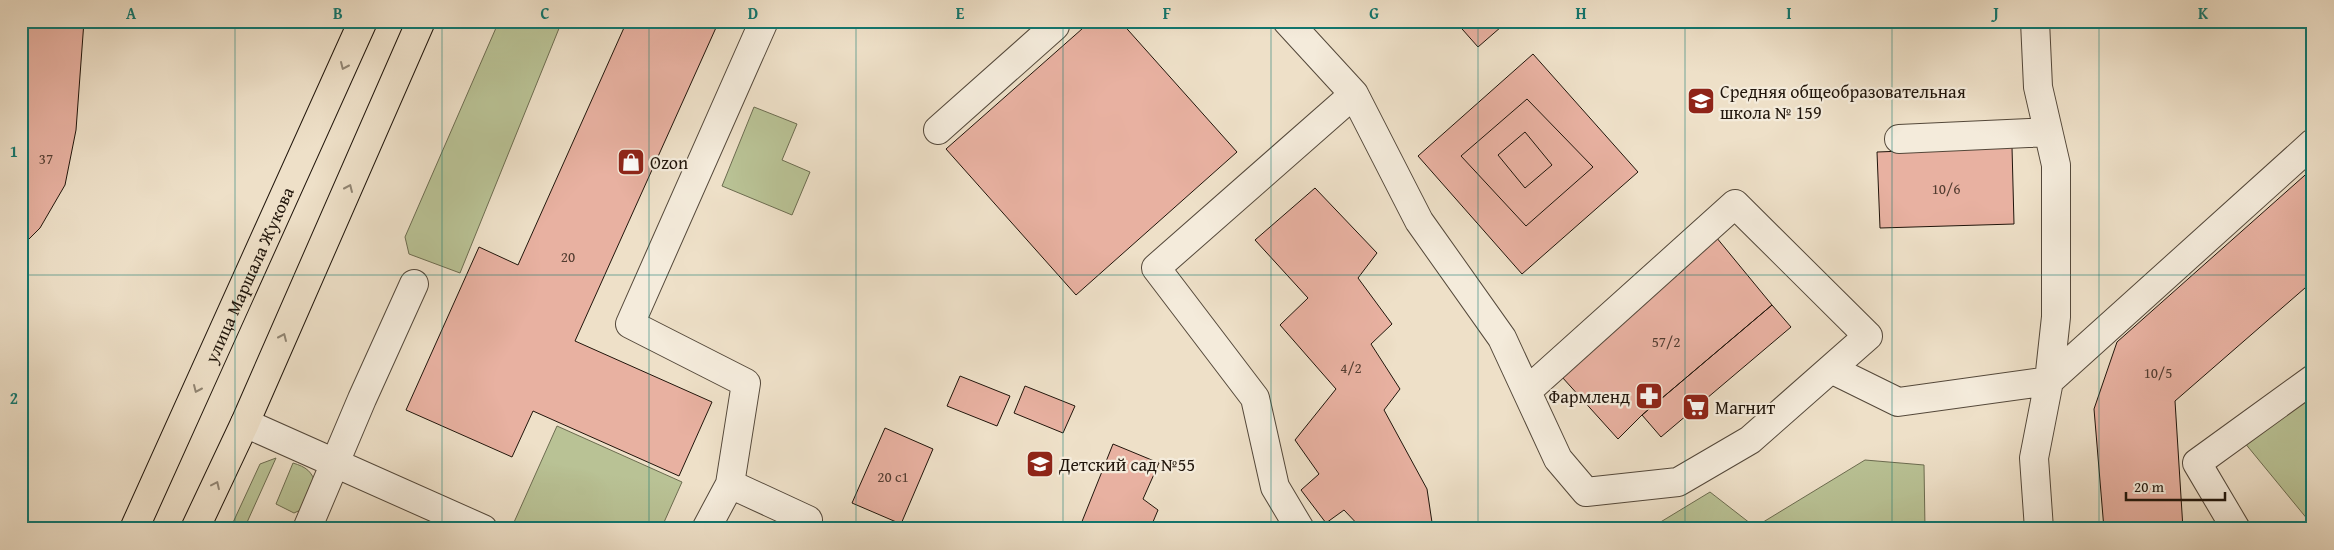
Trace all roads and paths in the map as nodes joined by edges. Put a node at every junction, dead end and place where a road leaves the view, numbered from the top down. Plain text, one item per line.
1 (364, 21) edge
2 (422, 21) edge
3 (764, 21) edge
4 (1052, 21) edge
5 (1287, 21) edge
6 (2035, 21) edge
7 (1354, 94) junction
8 (938, 130) dead end
9 (2048, 132) junction
10 (1899, 139) dead end
11 (2313, 143) edge
12 (414, 284) dead end
13 (1831, 369) junction
14 (2313, 379) edge
15 (2049, 382) junction
16 (1527, 391) junction
17 (245, 423) junction
18 (335, 462) junction
19 (730, 484) junction
20 (808, 520) dead end
21 (134, 529) edge
22 (195, 529) edge
23 (307, 529) edge
24 (483, 529) edge
25 (706, 529) edge
26 (1300, 529) edge
27 (2040, 529) edge
28 (2236, 529) edge

1 -> 21 main road, улица Маршала Жукова
17 -> 2 main road
3 - 19 lane
4 - 8 lane
5 - 7 lane
6 - 9 lane
7 - 16 lane
7 - 26 lane
9 - 10 lane
9 - 15 lane
11 - 15 lane
12 - 18 lane
13 - 15 lane
13 - 16 lane
13 - 16 lane
14 - 28 lane
15 - 27 lane
17 - 18 lane
22 -> 17 main road
18 - 23 lane
18 - 24 lane
19 - 20 lane
19 - 25 lane

